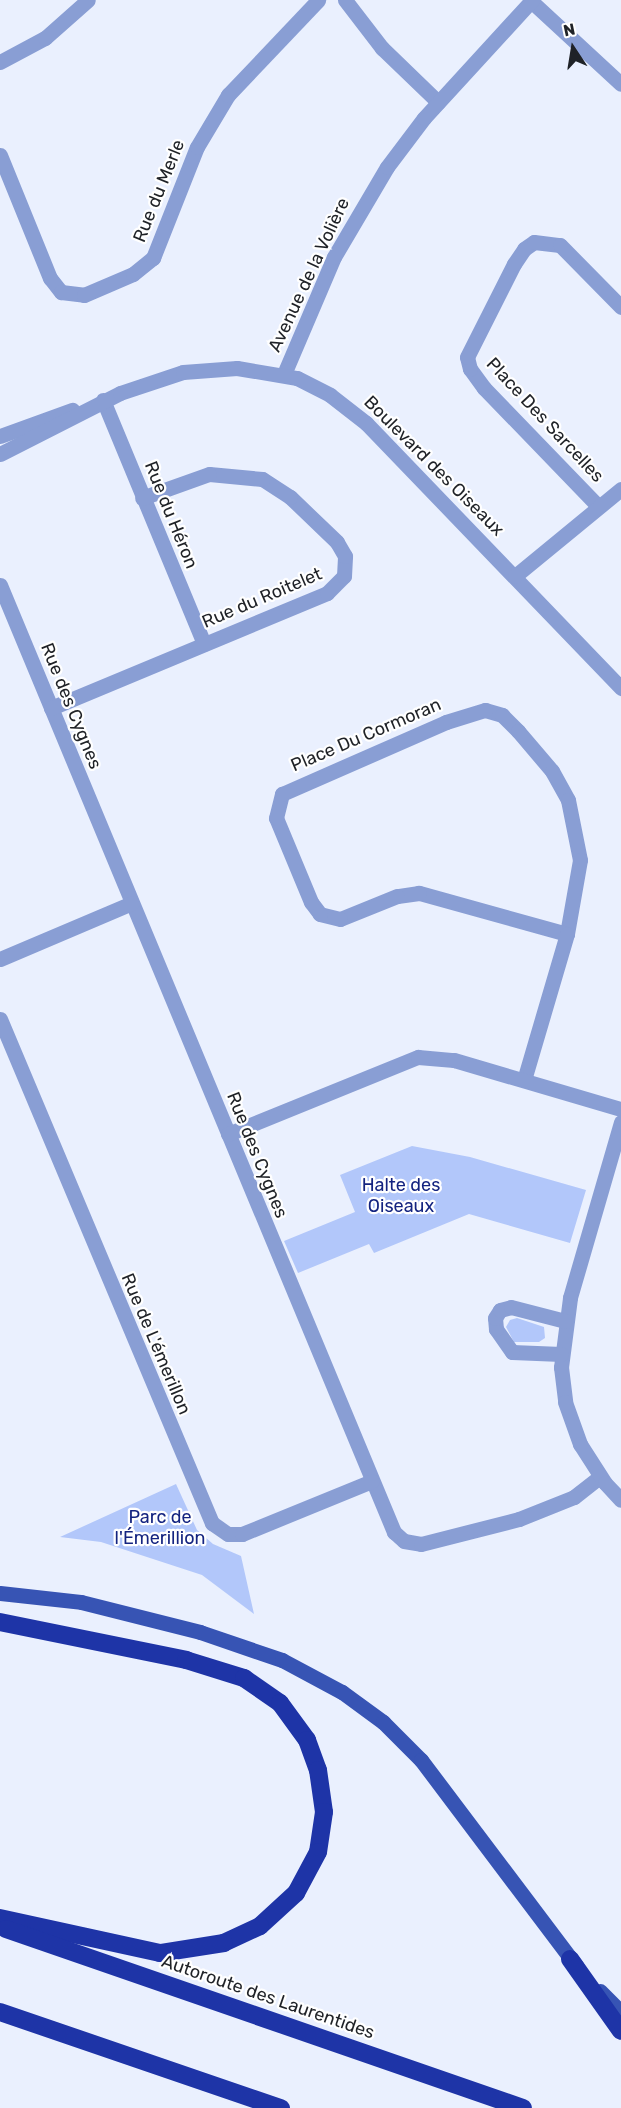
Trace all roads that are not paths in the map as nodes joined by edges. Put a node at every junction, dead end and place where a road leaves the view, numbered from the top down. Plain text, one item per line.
1 (88, 0) edge
2 (318, 0) edge
3 (345, 0) edge
4 (532, 0) edge
5 (0, 62) edge
6 (621, 84) edge
7 (438, 102) junction
8 (0, 155) edge
9 (621, 307) edge
10 (284, 374) junction
11 (103, 400) junction
12 (0, 436) edge
13 (0, 454) edge
14 (621, 489) edge
15 (142, 498) junction
16 (597, 506) junction
17 (515, 576) junction
18 (0, 585) edge
19 (204, 644) junction
20 (621, 686) edge
21 (51, 708) junction
22 (132, 903) junction
23 (567, 934) junction
24 (0, 959) edge
25 (0, 1019) edge
26 (524, 1080) junction
27 (621, 1108) edge
28 (621, 1122) edge
29 (228, 1134) junction
30 (566, 1321) junction
31 (561, 1354) junction
32 (600, 1477) junction
33 (372, 1481) junction
34 (621, 1500) edge
35 (0, 1593) edge
36 (0, 1622) edge
37 (0, 1918) edge
38 (0, 1927) edge
39 (570, 1959) junction
40 (0, 2012) edge
41 (621, 2012) edge
42 (621, 2031) edge
43 (222, 2088) junction
44 (245, 2108) edge
45 (281, 2108) edge
46 (523, 2108) edge

1 - 5 street
2 - 8 street, Rue du Merle
3 - 7 street
4 - 6 street
4 - 7 street, Avenue de la Volière
7 - 10 street, Avenue de la Volière
9 - 16 street, Place Des Sarcelles
10 - 11 street, Boulevard des Oiseaux
10 - 17 street, Boulevard des Oiseaux
11 - 12 street, Boulevard des Oiseaux
11 - 13 street, Boulevard des Oiseaux
11 - 15 street, Rue du Héron
14 - 16 street, Place Des Sarcelles
15 - 19 street, Rue du Héron
15 - 19 street, Rue du Roitelet
16 - 17 street, Place Des Sarcelles
17 - 20 street, Boulevard des Oiseaux
18 - 21 street, Rue des Cygnes
19 - 21 street, Rue du Roitelet
21 - 22 street, Rue des Cygnes
22 - 24 street
22 - 29 street, Rue des Cygnes
23 - 23 street, Place Du Cormoran
23 - 26 street, Place Du Cormoran
25 - 33 street, Rue de L'émerillon
26 - 27 street
26 - 29 street
28 - 30 street
29 - 33 street, Rue des Cygnes
30 - 31 street
30 - 31 street
31 - 32 street
32 - 33 street, Rue des Cygnes
32 - 34 street
35 - 39 main road
36 - 37 highway
38 - 46 highway, Autoroute des Laurentides
39 - 41 main road
39 - 42 highway
40 - 43 highway
43 - 44 highway
43 - 45 highway

